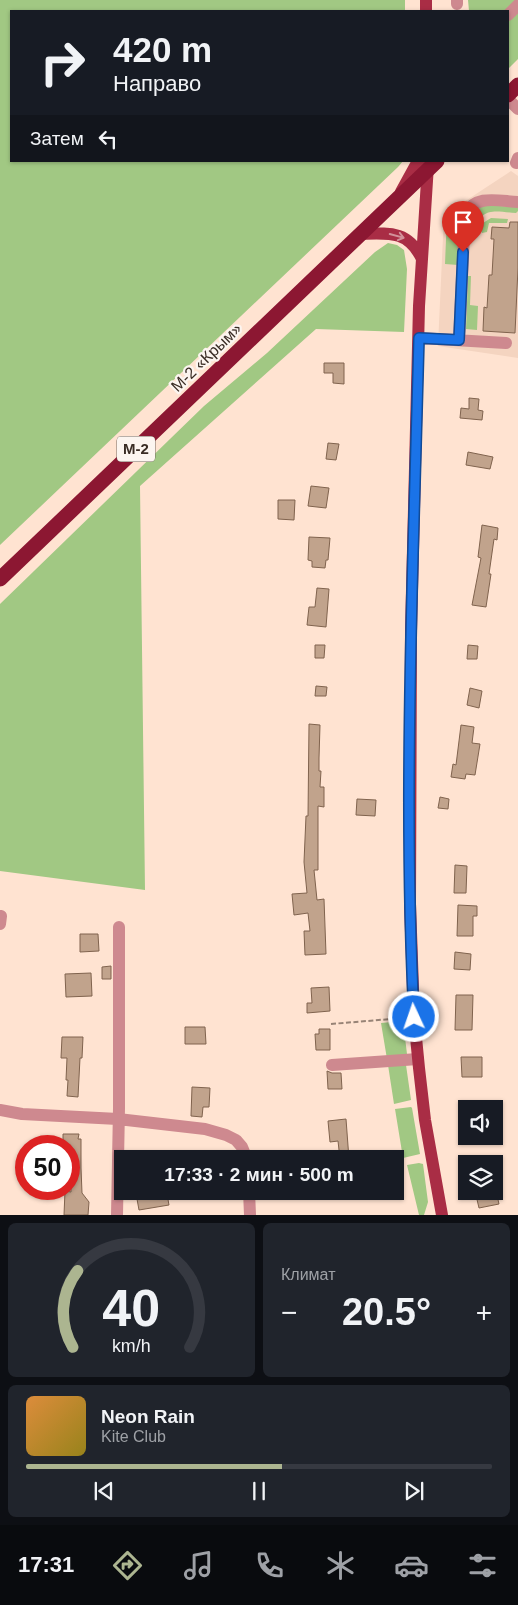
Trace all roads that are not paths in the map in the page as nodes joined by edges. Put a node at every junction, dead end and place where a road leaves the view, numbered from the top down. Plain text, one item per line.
1 (518, 5) edge
2 (509, 15) edge
3 (518, 85) edge
4 (509, 94) edge
5 (509, 100) edge
6 (518, 109) edge
7 (428, 163) edge
8 (518, 202) edge
9 (360, 234) junction
10 (422, 259) junction
11 (419, 338) junction
12 (459, 340) junction
13 (506, 343) dead end
14 (0, 579) edge
15 (119, 927) dead end
16 (418, 1059) junction
17 (332, 1065) dead end
18 (0, 1110) edge
19 (118, 1119) junction
20 (244, 1150) edge
21 (249, 1200) edge
22 (117, 1215) edge
23 (250, 1215) edge
24 (442, 1215) edge

1 - 2 street
3 - 4 highway
5 - 6 street
7 - 9 highway, М-2 «Крым» / М-2
7 - 10 main road
8 - 12 street
9 -> 10 main road
9 - 14 highway, М-2 «Крым» / М-2
10 - 11 main road
11 - 12 street
11 - 16 main road
12 - 13 street
15 - 19 street
16 - 17 street
16 - 24 main road
18 - 19 street
19 - 20 street
19 - 22 street
21 - 23 street

